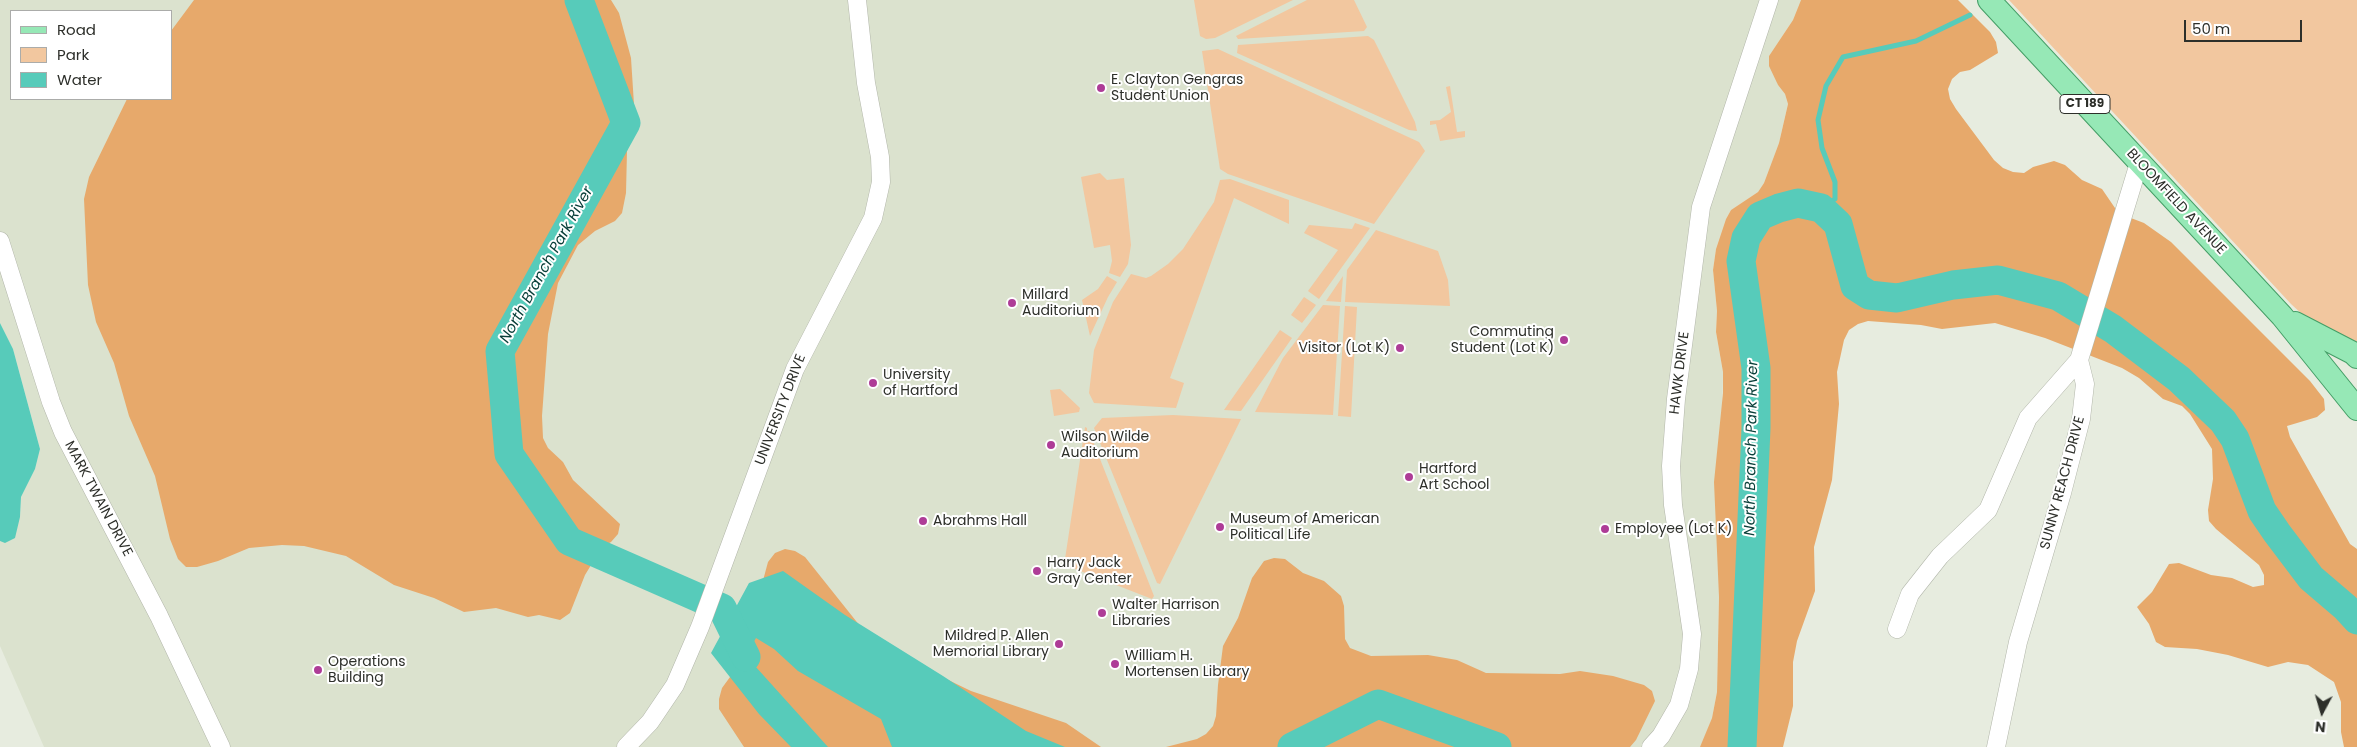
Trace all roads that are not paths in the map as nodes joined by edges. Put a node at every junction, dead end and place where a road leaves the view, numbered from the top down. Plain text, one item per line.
1 (857, 0) edge
2 (1989, 0) edge
3 (1767, 1) edge
4 (2139, 162) junction
5 (0, 241) edge
6 (2282, 316) junction
7 (2314, 354) junction
8 (2357, 357) edge
9 (2079, 360) junction
10 (2357, 366) edge
11 (2357, 409) edge
12 (1897, 628) dead end
13 (1656, 741) edge
14 (221, 747) edge
15 (626, 747) edge
16 (1996, 747) edge

1 - 15 street, UNIVERSITY DRIVE
2 - 4 main road, BLOOMFIELD AVENUE / CT 189
3 - 13 street, HAWK DRIVE
4 - 6 main road, BLOOMFIELD AVENUE / CT 189
4 - 9 street, SUNNY REACH DRIVE
5 - 14 street, MARK TWAIN DRIVE
6 - 7 main road, BLOOMFIELD AVENUE / CT 189
6 - 8 main road
7 - 10 main road
7 - 11 main road, BLOOMFIELD AVENUE / CT 189
9 - 12 street
9 - 16 street, SUNNY REACH DRIVE

